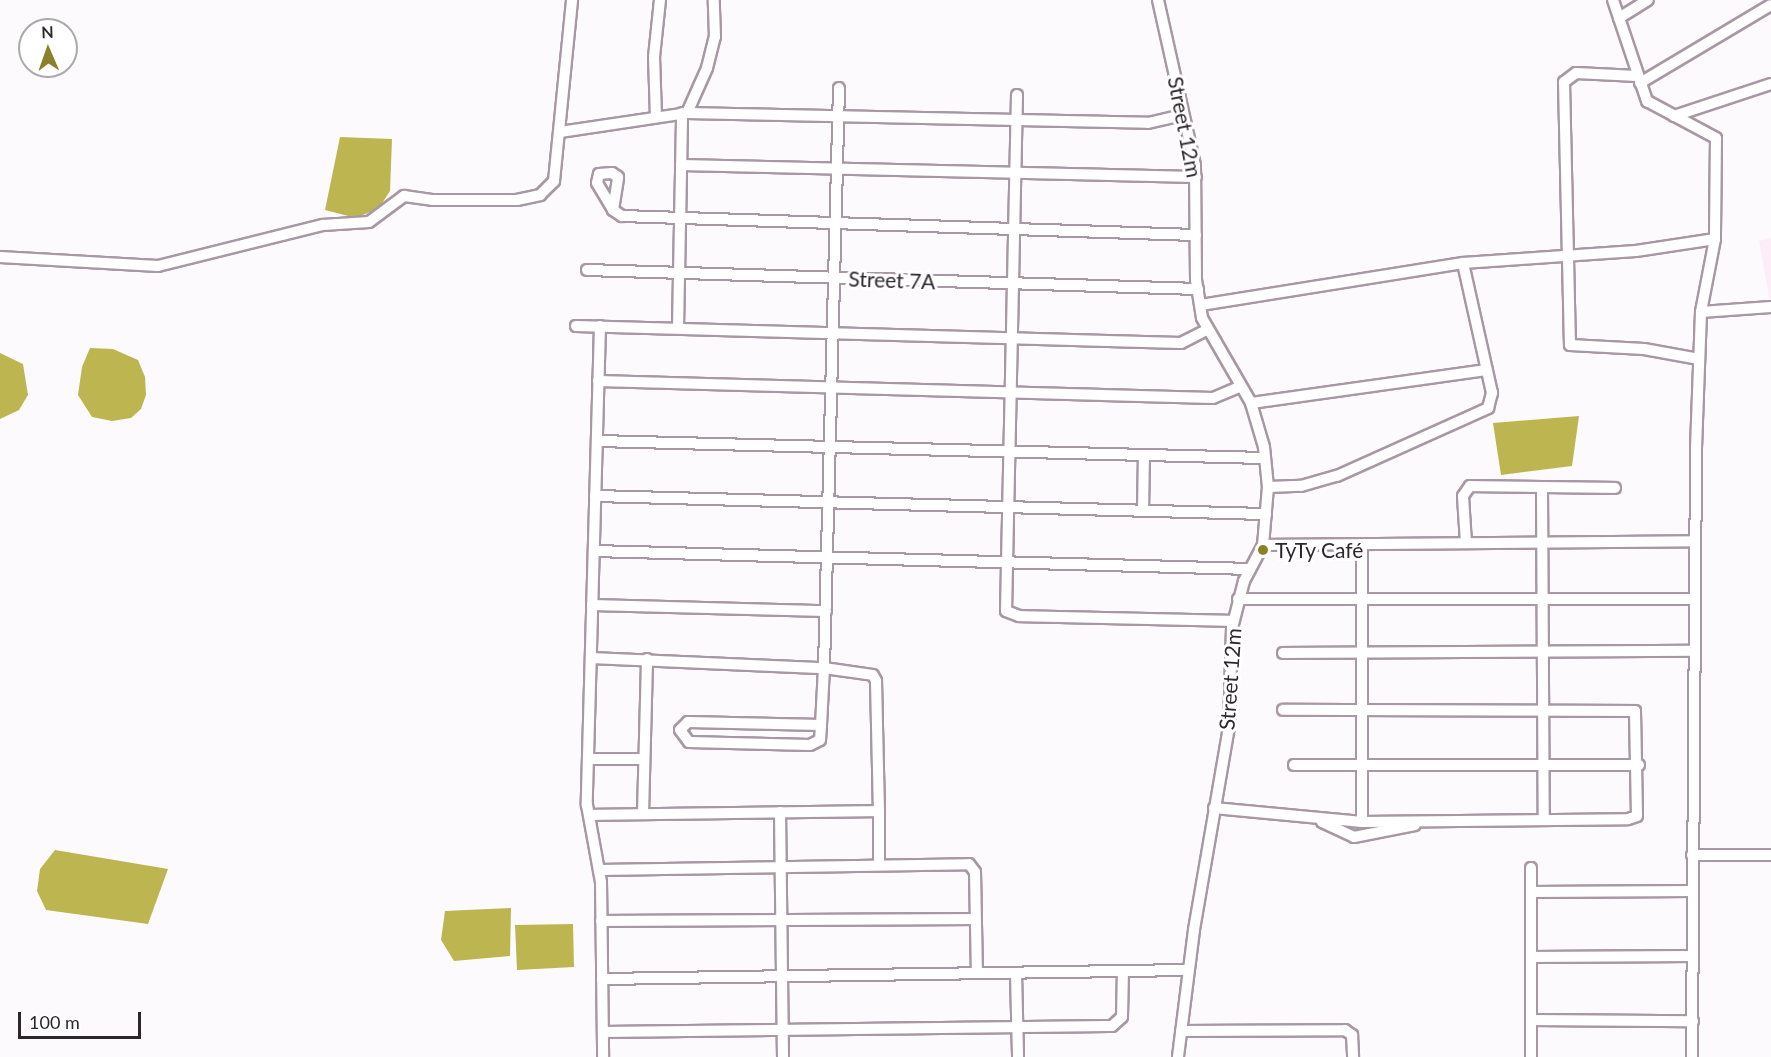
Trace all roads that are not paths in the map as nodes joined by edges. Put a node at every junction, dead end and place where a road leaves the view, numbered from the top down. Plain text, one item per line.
1 (572, 0) edge
2 (660, 0) edge
3 (714, 0) edge
4 (1158, 0) edge
5 (1613, 0) edge
6 (1648, 0) edge
7 (1771, 5) edge
8 (1619, 18) junction
9 (1639, 79) junction
10 (1771, 84) edge
11 (839, 88) dead end
12 (1017, 95) dead end
13 (684, 113) junction
14 (1183, 115) junction
15 (838, 116) junction
16 (1674, 116) junction
17 (656, 117) junction
18 (1017, 120) junction
19 (560, 132) junction
20 (681, 165) junction
21 (837, 169) junction
22 (1016, 173) junction
23 (1196, 177) junction
24 (613, 210) dead end
25 (680, 218) junction
26 (836, 223) junction
27 (1015, 229) junction
28 (1196, 235) junction
29 (1715, 239) junction
30 (1567, 256) junction
31 (0, 257) edge
32 (1463, 263) junction
33 (587, 270) dead end
34 (679, 273) junction
35 (834, 278) junction
36 (1014, 283) junction
37 (1198, 289) junction
38 (1201, 305) junction
39 (1771, 307) edge
40 (1701, 312) junction
41 (576, 326) dead end
42 (600, 326) junction
43 (678, 328) junction
44 (1207, 330) junction
45 (833, 333) junction
46 (1012, 338) junction
47 (1699, 359) junction
48 (1487, 370) junction
49 (598, 381) junction
50 (1241, 386) junction
51 (832, 387) junction
52 (1011, 392) junction
53 (1251, 403) junction
54 (597, 441) junction
55 (830, 447) junction
56 (1010, 451) junction
57 (1144, 455) junction
58 (1265, 458) junction
59 (1268, 487) junction
60 (1542, 488) junction
61 (1615, 488) dead end
62 (595, 496) junction
63 (829, 503) junction
64 (1009, 508) junction
65 (1143, 511) junction
66 (1266, 514) junction
67 (1695, 541) junction
68 (1466, 543) junction
69 (1542, 543) junction
70 (1263, 544) junction
71 (1362, 544) junction
72 (594, 551) junction
73 (828, 558) junction
74 (1008, 562) junction
75 (1250, 569) junction
76 (1239, 599) junction
77 (1362, 599) junction
78 (1543, 599) junction
79 (1694, 599) junction
80 (592, 605) junction
81 (826, 611) junction
82 (1233, 621) junction
83 (1693, 651) junction
84 (1543, 652) junction
85 (1363, 653) junction
86 (1283, 654) dead end
87 (591, 658) junction
88 (647, 659) junction
89 (824, 668) junction
90 (1283, 710) dead end
91 (1363, 710) junction
92 (1543, 710) junction
93 (821, 725) junction
94 (588, 759) junction
95 (644, 759) junction
96 (1294, 765) dead end
97 (1363, 765) junction
98 (1544, 765) junction
99 (1639, 765) junction
100 (1214, 808) junction
101 (879, 811) junction
102 (780, 812) junction
103 (643, 814) junction
104 (589, 815) junction
105 (1544, 819) junction
106 (1319, 820) junction
107 (1427, 821) junction
108 (1362, 822) junction
109 (1692, 855) junction
110 (1771, 855) edge
111 (879, 864) junction
112 (781, 866) junction
113 (1531, 868) dead end
114 (599, 870) junction
115 (1692, 891) junction
116 (1531, 892) junction
117 (975, 919) junction
118 (781, 920) junction
119 (601, 921) junction
120 (1692, 956) junction
121 (1531, 957) junction
122 (1188, 970) junction
123 (1123, 971) junction
124 (976, 972) junction
125 (1016, 973) junction
126 (782, 976) junction
127 (602, 979) junction
128 (1531, 1020) junction
129 (1693, 1021) junction
130 (1017, 1029) junction
131 (783, 1031) junction
132 (1181, 1031) junction
133 (603, 1032) junction
134 (603, 1057) edge
135 (783, 1057) edge
136 (1018, 1057) edge
137 (1178, 1057) edge
138 (1353, 1057) edge
139 (1531, 1057) edge
140 (1692, 1057) edge

1 - 19 street
2 - 17 street
3 - 13 street
4 - 14 street, Street 12m
5 - 8 street
6 - 8 street
7 - 9 street
8 - 9 street
9 - 16 street
9 - 30 street
10 - 16 street
11 - 15 street
12 - 18 street
13 - 15 street
13 - 17 street
13 - 20 street
14 - 18 street
14 - 23 street, Street 12m
15 - 18 street
15 - 21 street
16 - 29 street
17 - 19 street
18 - 22 street
19 - 31 street
20 - 21 street
20 - 25 street
21 - 22 street
21 - 26 street
22 - 23 street
22 - 27 street
23 - 28 street, Street 12m
24 - 25 street
25 - 26 street
25 - 34 street
26 - 27 street
26 - 35 street
27 - 28 street
27 - 36 street
28 - 37 street, Street 12m
29 - 30 street
29 - 40 street
30 - 32 street
30 - 47 street
32 - 38 street
32 - 48 street
33 - 34 street, Street 7A
34 - 35 street, Street 7A
34 - 43 street
35 - 36 street, Street 7A
35 - 45 street
36 - 37 street, Street 7A
36 - 46 street
37 - 38 street, Street 12m
38 - 44 street, Street 12m
39 - 40 street
40 - 47 street
41 - 42 street
42 - 43 street
42 - 49 street
43 - 45 street
44 - 46 street
44 - 50 street, Street 12m
45 - 46 street
45 - 51 street
46 - 52 street
47 - 67 street
48 - 53 street
48 - 59 street
49 - 51 street
49 - 54 street
50 - 52 street
50 - 53 street, Street 12m
51 - 52 street
51 - 55 street
52 - 56 street
53 - 58 street, Street 12m
54 - 55 street
54 - 62 street
55 - 56 street
55 - 63 street
56 - 57 street
56 - 64 street
57 - 58 street
57 - 65 street
58 - 59 street, Street 12m
59 - 66 street, Street 12m
60 - 61 street
60 - 68 street
60 - 69 street
62 - 63 street
62 - 72 street
63 - 64 street
63 - 73 street
64 - 65 street
64 - 74 street
65 - 66 street
66 - 70 street, Street 12m
67 - 69 street
67 - 79 street
68 - 69 street
68 - 71 street
69 - 78 street
70 - 71 street
70 - 75 street, Street 12m
71 - 77 street
72 - 73 street
72 - 80 street
73 - 74 street
73 - 81 street
74 - 75 street
74 - 82 street
75 - 76 street, Street 12m
76 - 77 street
76 - 82 street, Street 12m
77 - 78 street
77 - 85 street
78 - 79 street
78 - 84 street
79 - 83 street
80 - 81 street
80 - 87 street
81 - 89 street
82 - 100 street, Street 12m
83 - 84 street
83 - 109 street
84 - 85 street
84 - 92 street
85 - 86 street
85 - 91 street
87 - 88 street
87 - 94 street
88 - 89 street
88 - 95 street
89 - 93 street
89 - 101 street
90 - 91 street
91 - 92 street
91 - 97 street
92 - 98 street
92 - 99 street
93 - 93 street
94 - 95 street
94 - 104 street
95 - 103 street
96 - 97 street
97 - 98 street
97 - 108 street
98 - 99 street
98 - 105 street
99 - 105 street
100 - 106 street
100 - 122 street, Street 12m
101 - 102 street
101 - 111 street
102 - 103 street
102 - 112 street
103 - 104 street
104 - 114 street
105 - 107 street
106 - 107 street
106 - 108 street
107 - 108 street
109 - 110 street
109 - 115 street
111 - 112 street
111 - 117 street
112 - 114 street
112 - 118 street
113 - 116 street
114 - 119 street
115 - 116 street
115 - 120 street
116 - 121 street
117 - 118 street
117 - 124 street
118 - 119 street
118 - 126 street
119 - 127 street
120 - 121 street
120 - 129 street
121 - 128 street
122 - 123 street
122 - 132 street, Street 12m
123 - 125 street
123 - 130 street
124 - 125 street
124 - 126 street
125 - 130 street
126 - 127 street
126 - 131 street
127 - 133 street
128 - 129 street
128 - 139 street
129 - 140 street
130 - 131 street
130 - 136 street
131 - 133 street
131 - 135 street
132 - 137 street, Street 12m
132 - 138 street
133 - 134 street

